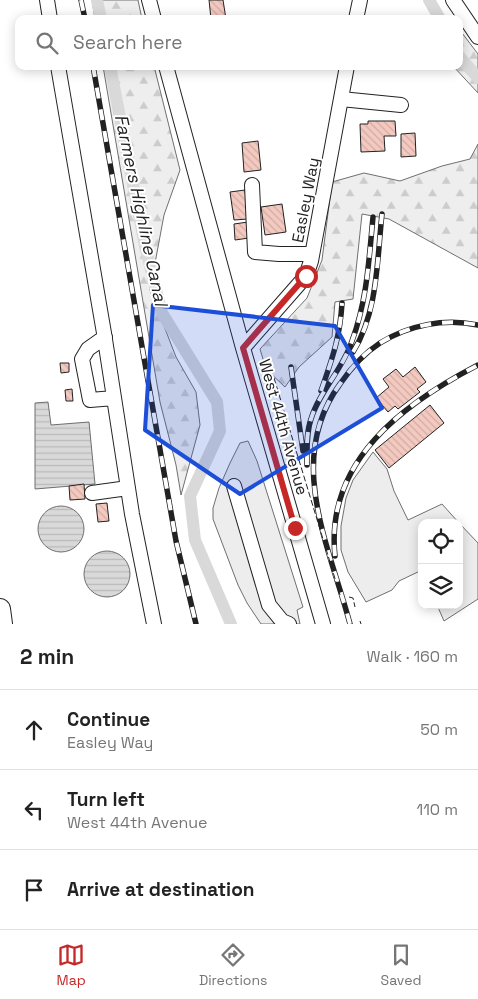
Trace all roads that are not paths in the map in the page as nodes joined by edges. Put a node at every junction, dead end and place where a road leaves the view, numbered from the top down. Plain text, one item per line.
1 (47, 0) edge
2 (149, 0) edge
3 (360, 0) edge
4 (453, 0) edge
5 (49, 15) edge
6 (153, 15) edge
7 (357, 15) edge
8 (478, 37) edge
9 (59, 70) edge
10 (167, 70) edge
11 (347, 70) edge
12 (341, 100) junction
13 (401, 105) dead end
14 (252, 185) dead end
15 (312, 254) junction
16 (105, 337) junction
17 (243, 348) junction
18 (114, 398) junction
19 (234, 486) dead end
20 (128, 488) junction
21 (92, 493) dead end
22 (0, 609) edge
23 (2, 624) edge
24 (154, 624) edge
25 (289, 624) edge
26 (323, 624) edge

1 - 5 street
2 - 6 street
3 - 7 street
4 - 8 street
9 - 16 street
10 - 17 street, West 44th Avenue
11 - 12 street, Easley Way
12 - 13 street
12 - 15 street, Easley Way
14 - 15 street
15 - 17 street, Easley Way
16 - 18 street
16 - 18 street
17 - 26 street, West 44th Avenue
18 - 20 street
19 - 25 street
20 - 21 street
20 - 24 street
22 - 23 highway

